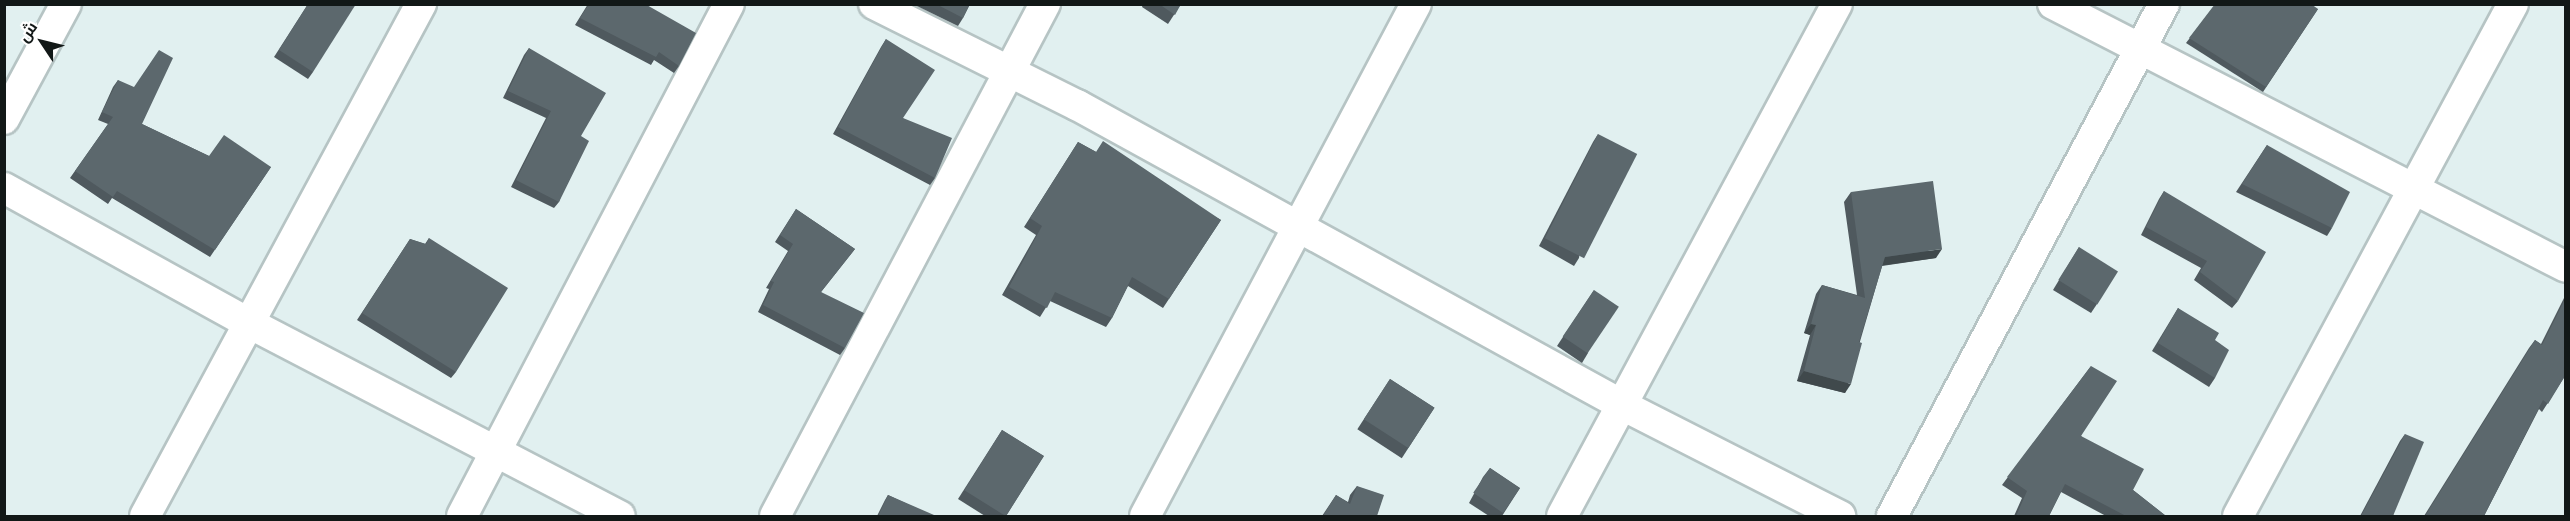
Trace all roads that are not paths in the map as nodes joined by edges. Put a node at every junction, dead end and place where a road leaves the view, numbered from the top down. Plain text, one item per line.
1 (66, 4) edge
2 (420, 4) edge
3 (729, 4) edge
4 (874, 4) edge
5 (1045, 4) edge
6 (1416, 4) edge
7 (1837, 4) edge
8 (2053, 4) edge
9 (2164, 4) edge
10 (2513, 4) edge
11 (2140, 49) junction
12 (1010, 73) junction
13 (4, 119) edge
14 (4, 188) edge
15 (2414, 190) junction
16 (1301, 227) junction
17 (2565, 267) edge
18 (249, 323) junction
19 (1622, 405) junction
20 (496, 451) junction
21 (145, 516) edge
22 (462, 516) edge
23 (620, 516) edge
24 (775, 516) edge
25 (1145, 516) edge
26 (1562, 516) edge
27 (1840, 516) edge
28 (1892, 516) edge
29 (2238, 516) edge

1 - 13 street
2 - 18 street
3 - 20 street
4 - 12 street
5 - 12 street
6 - 16 street
7 - 19 street
8 - 11 street
9 - 11 street
10 - 15 street
11 - 15 street
11 - 28 street
12 - 16 street
12 - 24 street
14 - 18 street
15 - 17 street
15 - 29 street
16 - 19 street
16 - 25 street
18 - 20 street
18 - 21 street
19 - 26 street
19 - 27 street
20 - 22 street
20 - 23 street

